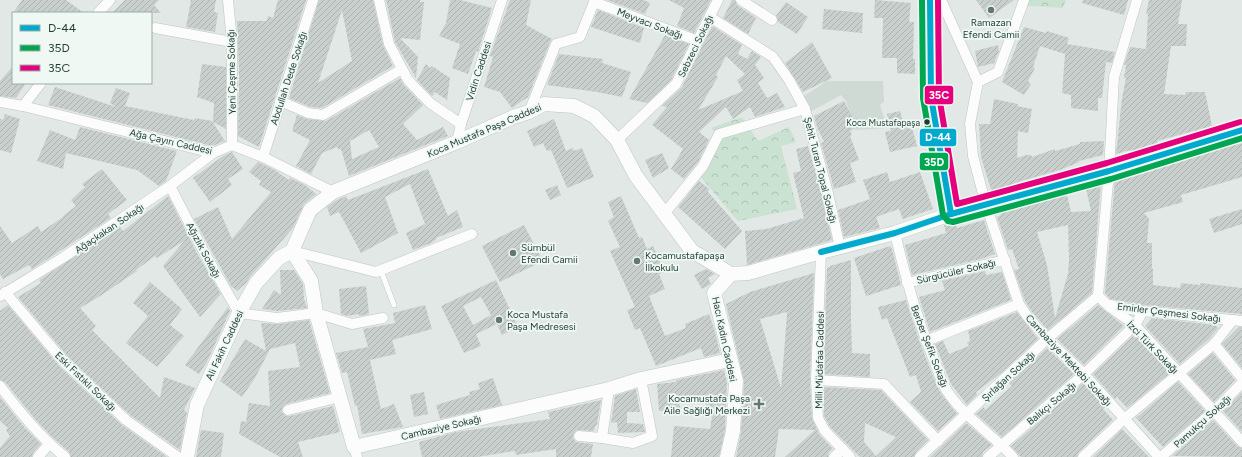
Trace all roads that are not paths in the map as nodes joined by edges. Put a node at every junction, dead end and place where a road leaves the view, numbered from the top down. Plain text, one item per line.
1 (110, 0) edge
2 (228, 0) edge
3 (313, 0) edge
4 (379, 0) edge
5 (502, 0) edge
6 (718, 0) edge
7 (741, 0) edge
8 (930, 0) edge
9 (941, 0) edge
10 (1024, 0) edge
11 (1137, 0) edge
12 (99, 12) edge
13 (710, 17) junction
14 (772, 20) dead end
15 (155, 28) dead end
16 (698, 41) junction
17 (232, 42) junction
18 (402, 69) junction
19 (978, 82) junction
20 (39, 84) edge
21 (280, 101) junction
22 (0, 102) edge
23 (23, 106) junction
24 (805, 110) junction
25 (529, 112) junction
26 (461, 124) junction
27 (1242, 130) edge
28 (617, 140) junction
29 (457, 142) junction
30 (232, 145) junction
31 (213, 153) junction
32 (263, 157) junction
33 (1109, 171) junction
34 (170, 186) junction
35 (333, 192) junction
36 (986, 205) junction
37 (664, 214) junction
38 (951, 214) junction
39 (895, 233) junction
40 (472, 234) dead end
41 (840, 248) junction
42 (292, 251) junction
43 (821, 252) junction
44 (1005, 260) junction
45 (379, 272) junction
46 (731, 274) junction
47 (907, 283) junction
48 (3, 294) edge
49 (1098, 296) junction
50 (1019, 304) junction
51 (394, 305) dead end
52 (1143, 311) junction
53 (239, 313) junction
54 (316, 313) junction
55 (383, 318) dead end
56 (1238, 321) edge
57 (1135, 325) junction
58 (1047, 339) junction
59 (926, 341) junction
60 (1214, 344) junction
61 (730, 360) junction
62 (1084, 374) junction
63 (1179, 374) junction
64 (1242, 378) edge
65 (641, 379) junction
66 (816, 380) junction
67 (1242, 383) edge
68 (0, 386) edge
69 (609, 389) junction
70 (340, 397) junction
71 (288, 410) dead end
72 (1214, 412) junction
73 (967, 414) junction
74 (1124, 419) junction
75 (579, 436) dead end
76 (602, 438) junction
77 (938, 441) junction
78 (1242, 442) edge
79 (49, 444) junction
80 (1002, 445) junction
81 (843, 449) junction
82 (355, 452) edge
83 (38, 457) edge
84 (64, 457) edge
85 (178, 457) edge
86 (187, 457) edge
87 (728, 457) edge
88 (834, 457) edge
89 (850, 457) edge
90 (920, 457) edge
91 (988, 457) edge
92 (1013, 457) edge
93 (1083, 457) edge
94 (1160, 457) edge

1 - 12 street
2 - 17 street, Yeni Çeşme Sokağı
3 - 21 street, Abdullah Dede Sokağı
4 - 18 street
5 - 26 street, Vidin Caddesi
6 - 13 street, Sebzeci Sokağı
7 - 14 street
8 - 38 street
9 - 19 street
10 - 19 street
11 - 33 street
13 - 16 street, Sebzeci Sokağı
13 - 24 street, Şehit Turan Topal Sokağı
15 - 17 street
16 - 25 street, Meyvacı Sokağı
16 - 28 street, Sebzeci Sokağı
17 - 30 street, Yeni Çeşme Sokağı
18 - 21 street
18 - 26 street
19 - 36 street, Cambaziye Mektebi Sokağı
20 - 23 street
21 - 32 street, Abdullah Dede Sokağı
22 - 23 street, Ağa Çayırı Caddesi
23 - 31 street, Ağa Çayırı Caddesi
24 - 37 street
24 - 41 street, Şehit Turan Topal Sokağı
25 - 28 street, Koca Mustafa Paşa Caddesi
25 - 29 street, Koca Mustafa Paşa Caddesi
26 - 29 street, Vidin Caddesi
27 - 33 street
28 - 37 street, Koca Mustafa Paşa Caddesi
29 - 35 street, Koca Mustafa Paşa Caddesi
30 - 31 street, Ağa Çayırı Caddesi
30 - 32 street
31 - 34 street, Ağaçkakan Sokağı
32 - 35 street
33 - 36 street
33 - 49 street
34 - 48 street, Ağaçkakan Sokağı
34 - 53 street, Ağızlık Sokağı
35 - 42 street, Koca Mustafa Paşa Caddesi
36 - 38 street
36 - 44 street, Cambaziye Mektebi Sokağı
37 - 46 street, Koca Mustafa Paşa Caddesi
38 - 39 street
39 - 41 street
39 - 47 street, Berber Şefik Sokağı
40 - 45 street
41 - 43 street
42 - 45 street
42 - 53 street, Ali Fakih Caddesi
42 - 54 street, Cambaziye Sokağı
43 - 46 street
43 - 66 street, Milli Müdafaa Caddesi
44 - 47 street, Sürgücüler Sokağı
44 - 50 street, Cambaziye Mektebi Sokağı
45 - 51 lane
46 - 61 street, Hacı Kadın Caddesi
47 - 59 street, Berber Şefik Sokağı
48 - 85 street, Eski Fıstıklı Sokağı
49 - 52 street, Emirler Çeşmesi Sokağı
49 - 57 street, İzci Türk Sokağı
49 - 58 street, Şırlağan Sokağı
50 - 58 street, Cambaziye Mektebi Sokağı
50 - 59 street
52 - 56 street, Emirler Çeşmesi Sokağı
52 - 57 street, Balıkçı Sokağı
53 - 54 street
53 - 86 street, Ali Fakih Caddesi
54 - 55 street
54 - 70 street, Cambaziye Sokağı
56 - 60 street
57 - 62 street, Balıkçı Sokağı
57 - 63 street, İzci Türk Sokağı
58 - 62 street, Cambaziye Mektebi Sokağı
58 - 73 street, Şırlağan Sokağı
59 - 73 street, Berber Şefik Sokağı
60 - 63 street
60 - 64 street
61 - 65 street, Cambaziye Sokağı
61 - 87 street, Hacı Kadın Caddesi
62 - 74 street, Cambaziye Mektebi Sokağı
62 - 80 street, Balıkçı Sokağı
63 - 72 street, İzci Türk Sokağı
63 - 74 street
65 - 69 street, Cambaziye Sokağı
65 - 76 street
66 - 77 street
66 - 81 street, Milli Müdafaa Caddesi
67 - 72 street, Pamukçu Sokağı
68 - 79 street
69 - 76 street
69 - 82 street, Cambaziye Sokağı
70 - 71 street
70 - 82 street, Cambaziye Sokağı
72 - 78 street, İzci Türk Sokağı
72 - 94 street, Pamukçu Sokağı
73 - 77 street, Şırlağan Sokağı
73 - 80 street, Berber Şefik Sokağı
74 - 93 street
74 - 94 street, Cambaziye Mektebi Sokağı
75 - 76 street
77 - 90 street, Şırlağan Sokağı
79 - 83 street
79 - 84 street
80 - 91 street, Balıkçı Sokağı
80 - 92 street, Berber Şefik Sokağı
81 - 88 street
81 - 89 street, Milli Müdafaa Caddesi

